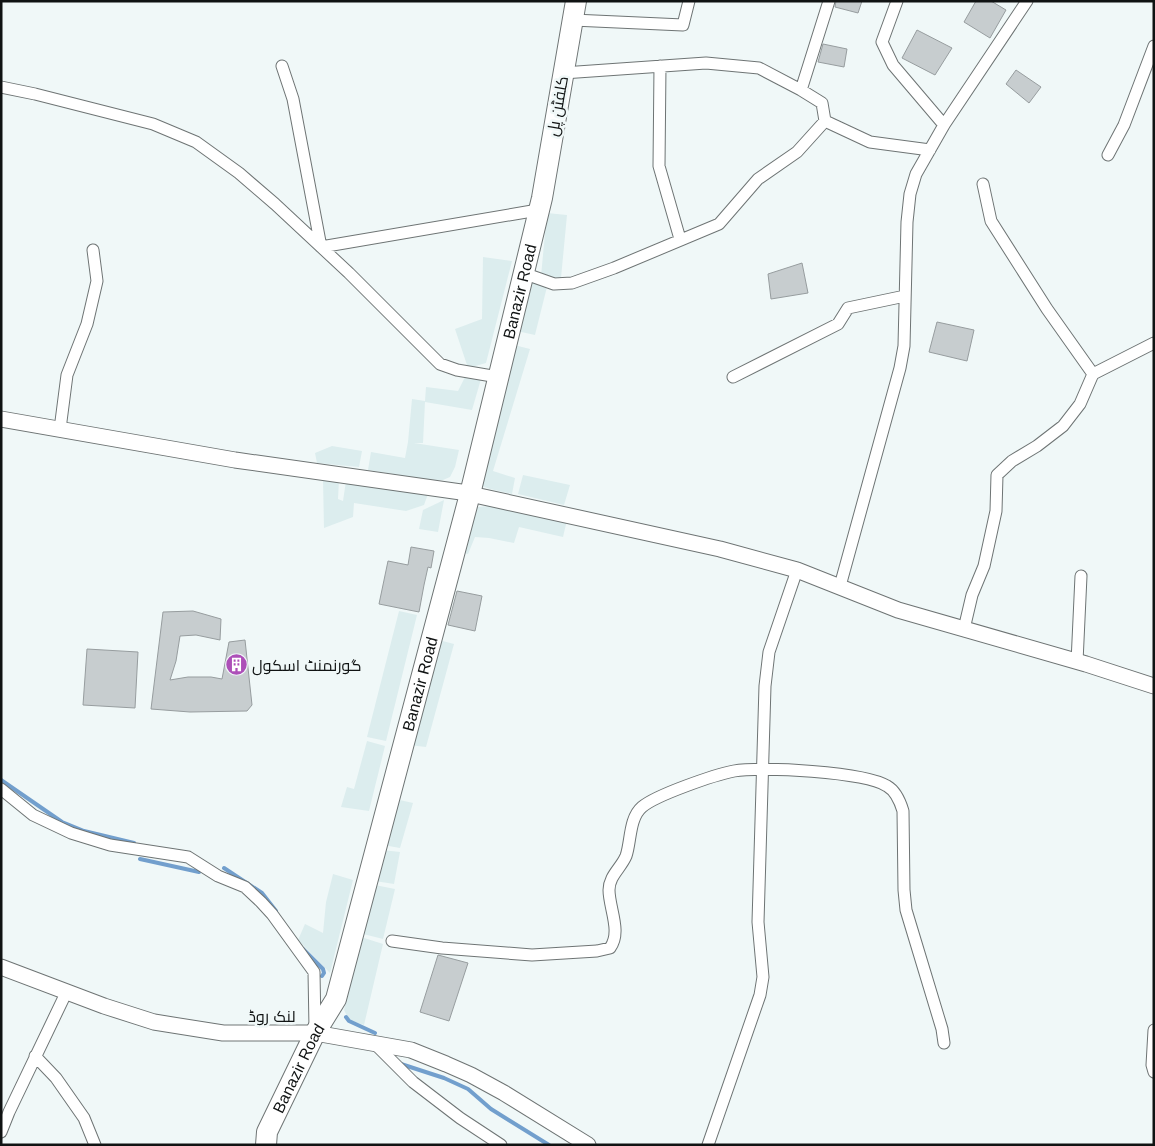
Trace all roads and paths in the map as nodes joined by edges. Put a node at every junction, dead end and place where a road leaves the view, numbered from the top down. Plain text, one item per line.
1 (690, 1) edge
2 (829, 1) edge
3 (897, 1) edge
4 (1026, 1) edge
5 (575, 11) edge
6 (1154, 46) edge
7 (282, 66) dead end
8 (660, 66) junction
9 (563, 73) junction
10 (1, 87) edge
11 (801, 90) junction
12 (825, 121) junction
13 (944, 125) junction
14 (930, 150) junction
15 (1108, 155) dead end
16 (984, 184) dead end
17 (538, 210) junction
18 (680, 239) junction
19 (321, 247) junction
20 (93, 250) dead end
21 (523, 273) junction
22 (905, 296) junction
23 (1154, 343) edge
24 (1094, 374) junction
25 (498, 377) junction
26 (733, 377) dead end
27 (1, 419) edge
28 (60, 429) junction
29 (470, 494) junction
30 (797, 570) junction
31 (1081, 576) dead end
32 (840, 586) junction
33 (964, 629) junction
34 (1077, 662) junction
35 (1154, 686) edge
36 (762, 769) junction
37 (1, 789) edge
38 (392, 941) dead end
39 (1, 967) edge
40 (67, 991) junction
41 (1154, 1030) edge
42 (315, 1033) junction
43 (944, 1043) dead end
44 (375, 1044) junction
45 (35, 1056) junction
46 (1154, 1072) edge
47 (1, 1132) edge
48 (95, 1145) edge
49 (266, 1145) edge
50 (500, 1145) edge
51 (588, 1145) edge
52 (708, 1145) edge

1 - 5 street
2 - 11 street
3 - 13 street
4 - 13 street
5 - 9 highway, کلفٹن پل
6 - 15 street
7 - 19 street
8 - 9 street
8 - 11 street
8 - 18 street
9 - 17 highway, کلفٹن پل
10 - 19 street
11 - 12 street
12 - 14 street
12 - 18 street
13 - 14 street
14 - 22 street
16 - 24 street
17 - 19 street
17 - 21 highway, Banazir Road
18 - 21 street
19 - 25 street
20 - 28 street
21 - 25 highway, Banazir Road
22 - 26 street
22 - 32 street
23 - 24 street
24 - 33 street
25 - 29 highway, Banazir Road
27 - 28 street
28 - 29 street
29 - 30 street
29 - 42 highway, Banazir Road
30 - 32 street
30 - 36 street
31 - 34 street
32 - 33 street
33 - 34 street
34 - 35 street
36 - 38 street
36 - 43 street
36 - 52 street
37 - 42 street
39 - 40 street, لنک روڈ
40 - 42 street, لنک روڈ
40 - 45 street
41 - 46 street
42 - 44 street, لنک روڈ
42 - 49 highway, Banazir Road
44 - 50 street
44 - 51 street, لنک روڈ
45 - 47 street
45 - 48 street

